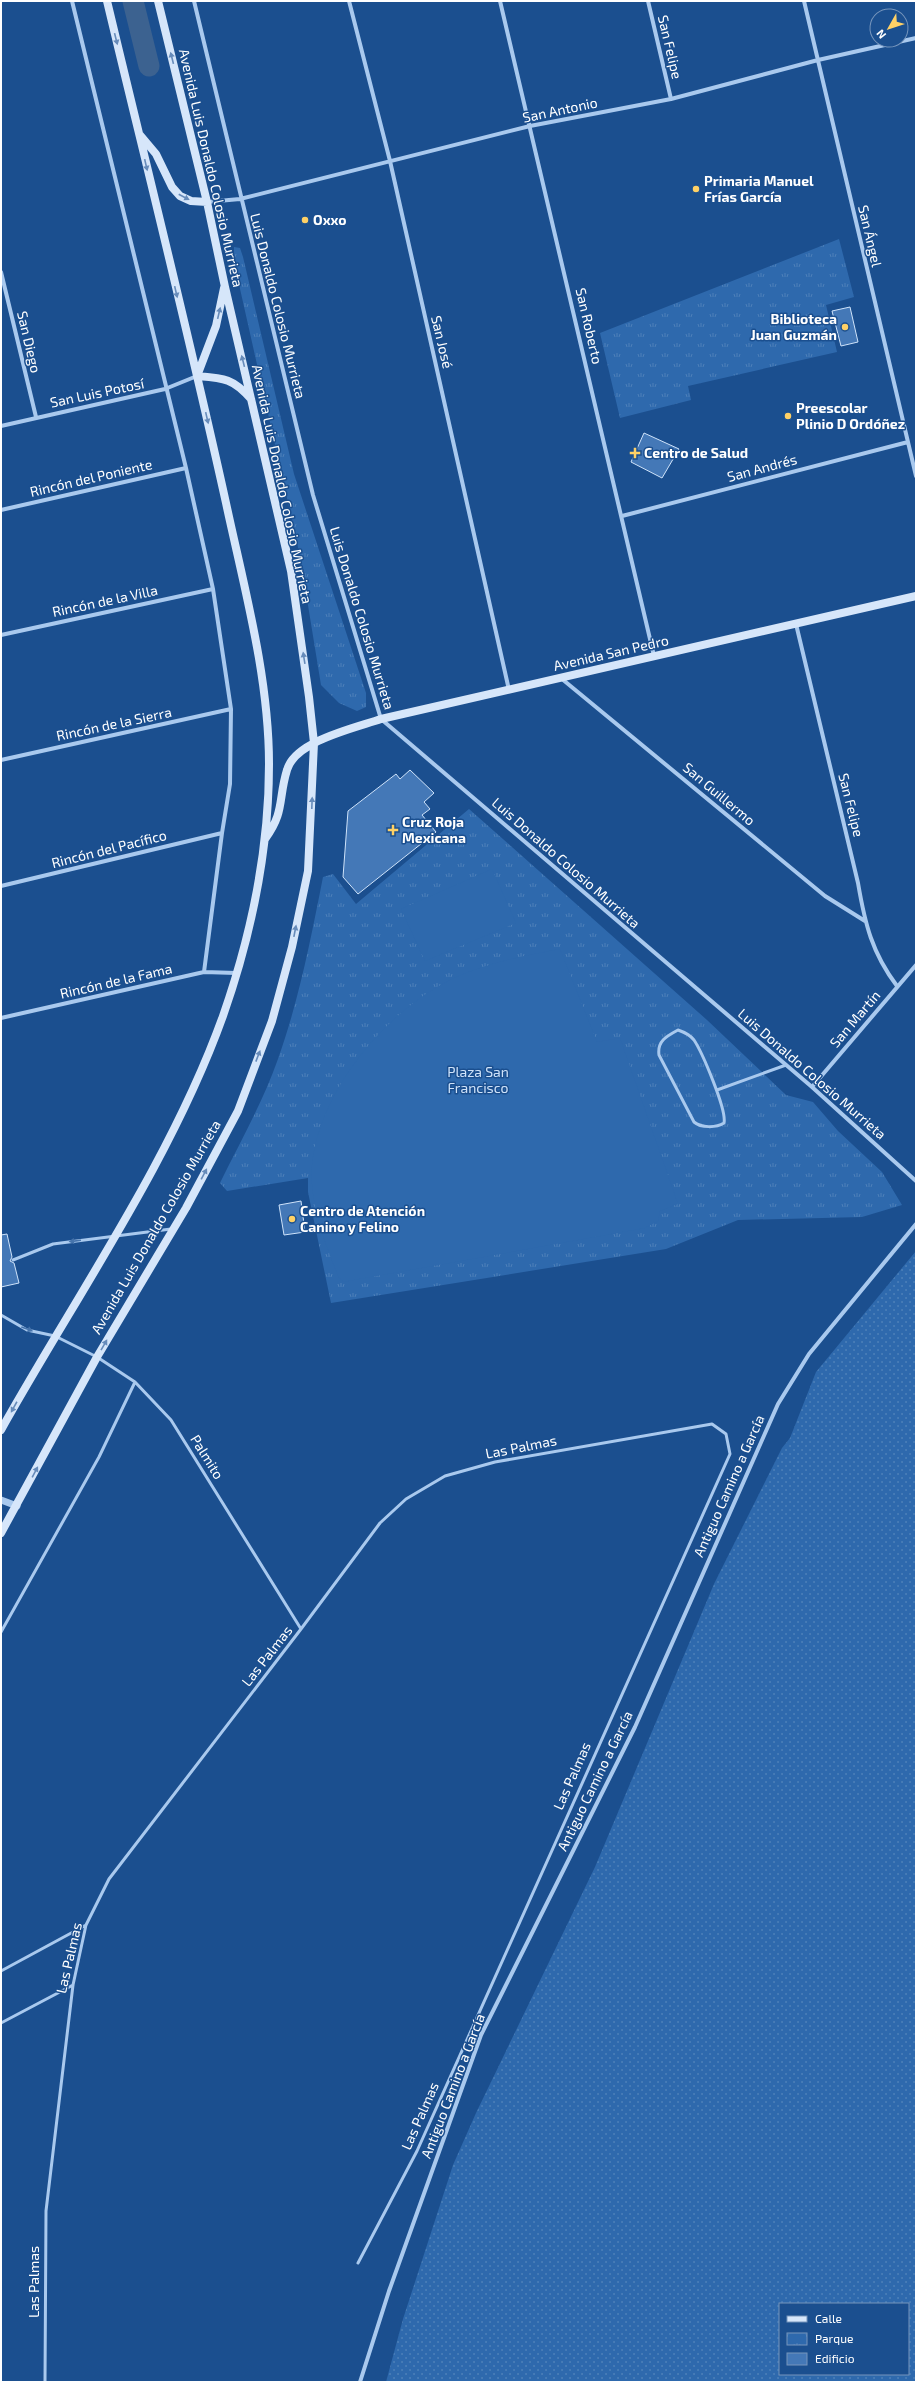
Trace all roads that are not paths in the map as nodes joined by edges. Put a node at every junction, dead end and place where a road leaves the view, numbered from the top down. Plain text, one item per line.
1 (72, 1) edge
2 (107, 1) edge
3 (158, 1) edge
4 (194, 1) edge
5 (349, 1) edge
6 (500, 1) edge
7 (648, 1) edge
8 (804, 1) edge
9 (916, 38) edge
10 (818, 60) junction
11 (671, 99) junction
12 (530, 126) junction
13 (138, 132) junction
14 (390, 161) junction
15 (240, 198) junction
16 (207, 202) junction
17 (1, 272) edge
18 (225, 287) junction
19 (197, 376) junction
20 (166, 389) junction
21 (252, 399) junction
22 (36, 417) junction
23 (1, 426) edge
24 (908, 442) junction
25 (186, 468) junction
26 (916, 476) edge
27 (1, 510) edge
28 (622, 516) junction
29 (213, 588) junction
30 (916, 596) edge
31 (796, 624) junction
32 (1, 635) edge
33 (654, 656) junction
34 (562, 679) junction
35 (509, 690) junction
36 (231, 710) junction
37 (381, 719) junction
38 (314, 743) junction
39 (1, 760) edge
40 (222, 833) junction
41 (264, 840) junction
42 (1, 886) edge
43 (865, 921) junction
44 (916, 965) edge
45 (204, 972) junction
46 (236, 973) junction
47 (897, 986) junction
48 (1, 1018) edge
49 (786, 1065) junction
50 (812, 1087) junction
51 (717, 1090) junction
52 (916, 1181) edge
53 (916, 1224) edge
54 (172, 1229) junction
55 (113, 1236) junction
56 (13, 1260) dead end
57 (1, 1315) edge
58 (55, 1336) junction
59 (97, 1357) junction
60 (135, 1382) junction
61 (1, 1430) edge
62 (1, 1500) edge
63 (17, 1506) junction
64 (1, 1533) edge
65 (301, 1629) junction
66 (1, 1632) edge
67 (86, 1925) junction
68 (1, 1971) edge
69 (72, 1985) junction
70 (1, 2023) edge
71 (358, 2263) dead end
72 (45, 2382) edge
73 (360, 2382) edge

1 - 20 street
2 -> 13 main road
16 -> 3 main road, Avenida Luis Donaldo Colosio Murrieta
4 - 15 street, Luis Donaldo Colosio Murrieta
5 - 14 street, San José
6 - 12 street, San Roberto
7 - 11 street, San Felipe
8 - 10 street, San Ángel
9 - 10 street, San Antonio
10 - 11 street, San Antonio
10 - 24 street, San Ángel
11 - 12 street, San Antonio
12 - 14 street, San Antonio
12 - 28 street, San Roberto
13 -> 16 main road
13 -> 19 main road
14 - 15 street, San Antonio
14 - 35 street, San José
15 - 16 street, San Antonio
15 - 37 street, Luis Donaldo Colosio Murrieta
16 - 18 main road, Avenida Luis Donaldo Colosio Murrieta
17 - 22 street, San Diego
19 -> 18 main road
21 -> 18 main road, Avenida Luis Donaldo Colosio Murrieta
19 - 20 street, San Luis Potosí
19 - 21 main road
19 -> 41 main road
20 - 22 street, San Luis Potosí
20 - 25 street
38 -> 21 main road, Avenida Luis Donaldo Colosio Murrieta
22 - 23 street, San Luis Potosí
24 - 26 street, San Ángel
24 - 28 street, San Andrés
25 - 27 street, Rincón del Poniente
25 - 29 street
28 - 33 street, San Roberto
29 - 32 street, Rincón de la Villa
29 - 36 street
30 - 31 main road, Avenida San Pedro
31 - 33 main road, Avenida San Pedro
31 - 43 street, San Felipe
33 - 34 main road, Avenida San Pedro
34 - 35 main road, Avenida San Pedro
34 - 43 street, San Guillermo
35 - 37 main road, Avenida San Pedro
36 - 39 street, Rincón de la Sierra
36 - 40 street
37 - 38 main road, Avenida San Pedro
37 - 49 street, Luis Donaldo Colosio Murrieta
38 - 41 main road, Avenida San Pedro
54 -> 38 main road, Avenida Luis Donaldo Colosio Murrieta
40 - 42 street, Rincón del Pacífico
40 - 45 street
41 - 46 main road
43 - 47 street, San Felipe
44 - 47 street, San Martín
45 - 46 street, Rincón de la Fama
45 - 48 street, Rincón de la Fama
46 - 55 main road
47 - 50 street, San Martín
49 - 50 street, Luis Donaldo Colosio Murrieta
49 - 51 lane
50 - 52 street, Luis Donaldo Colosio Murrieta
51 - 51 lane
53 - 73 street, Antiguo Camino a García
54 - 55 lane
59 -> 54 main road, Avenida Luis Donaldo Colosio Murrieta
55 -> 56 lane
55 - 58 main road
57 -> 58 lane, Palmito
58 - 59 lane, Palmito
58 -> 61 main road
59 - 60 lane, Palmito
63 -> 59 main road, Avenida Luis Donaldo Colosio Murrieta
60 - 65 lane, Palmito
60 - 66 lane
62 - 63 street
63 - 64 main road, Avenida Luis Donaldo Colosio Murrieta
65 - 67 lane, Las Palmas
65 - 71 lane, Las Palmas
67 - 68 lane
67 - 69 lane, Las Palmas
69 - 70 lane
69 - 72 lane, Las Palmas

